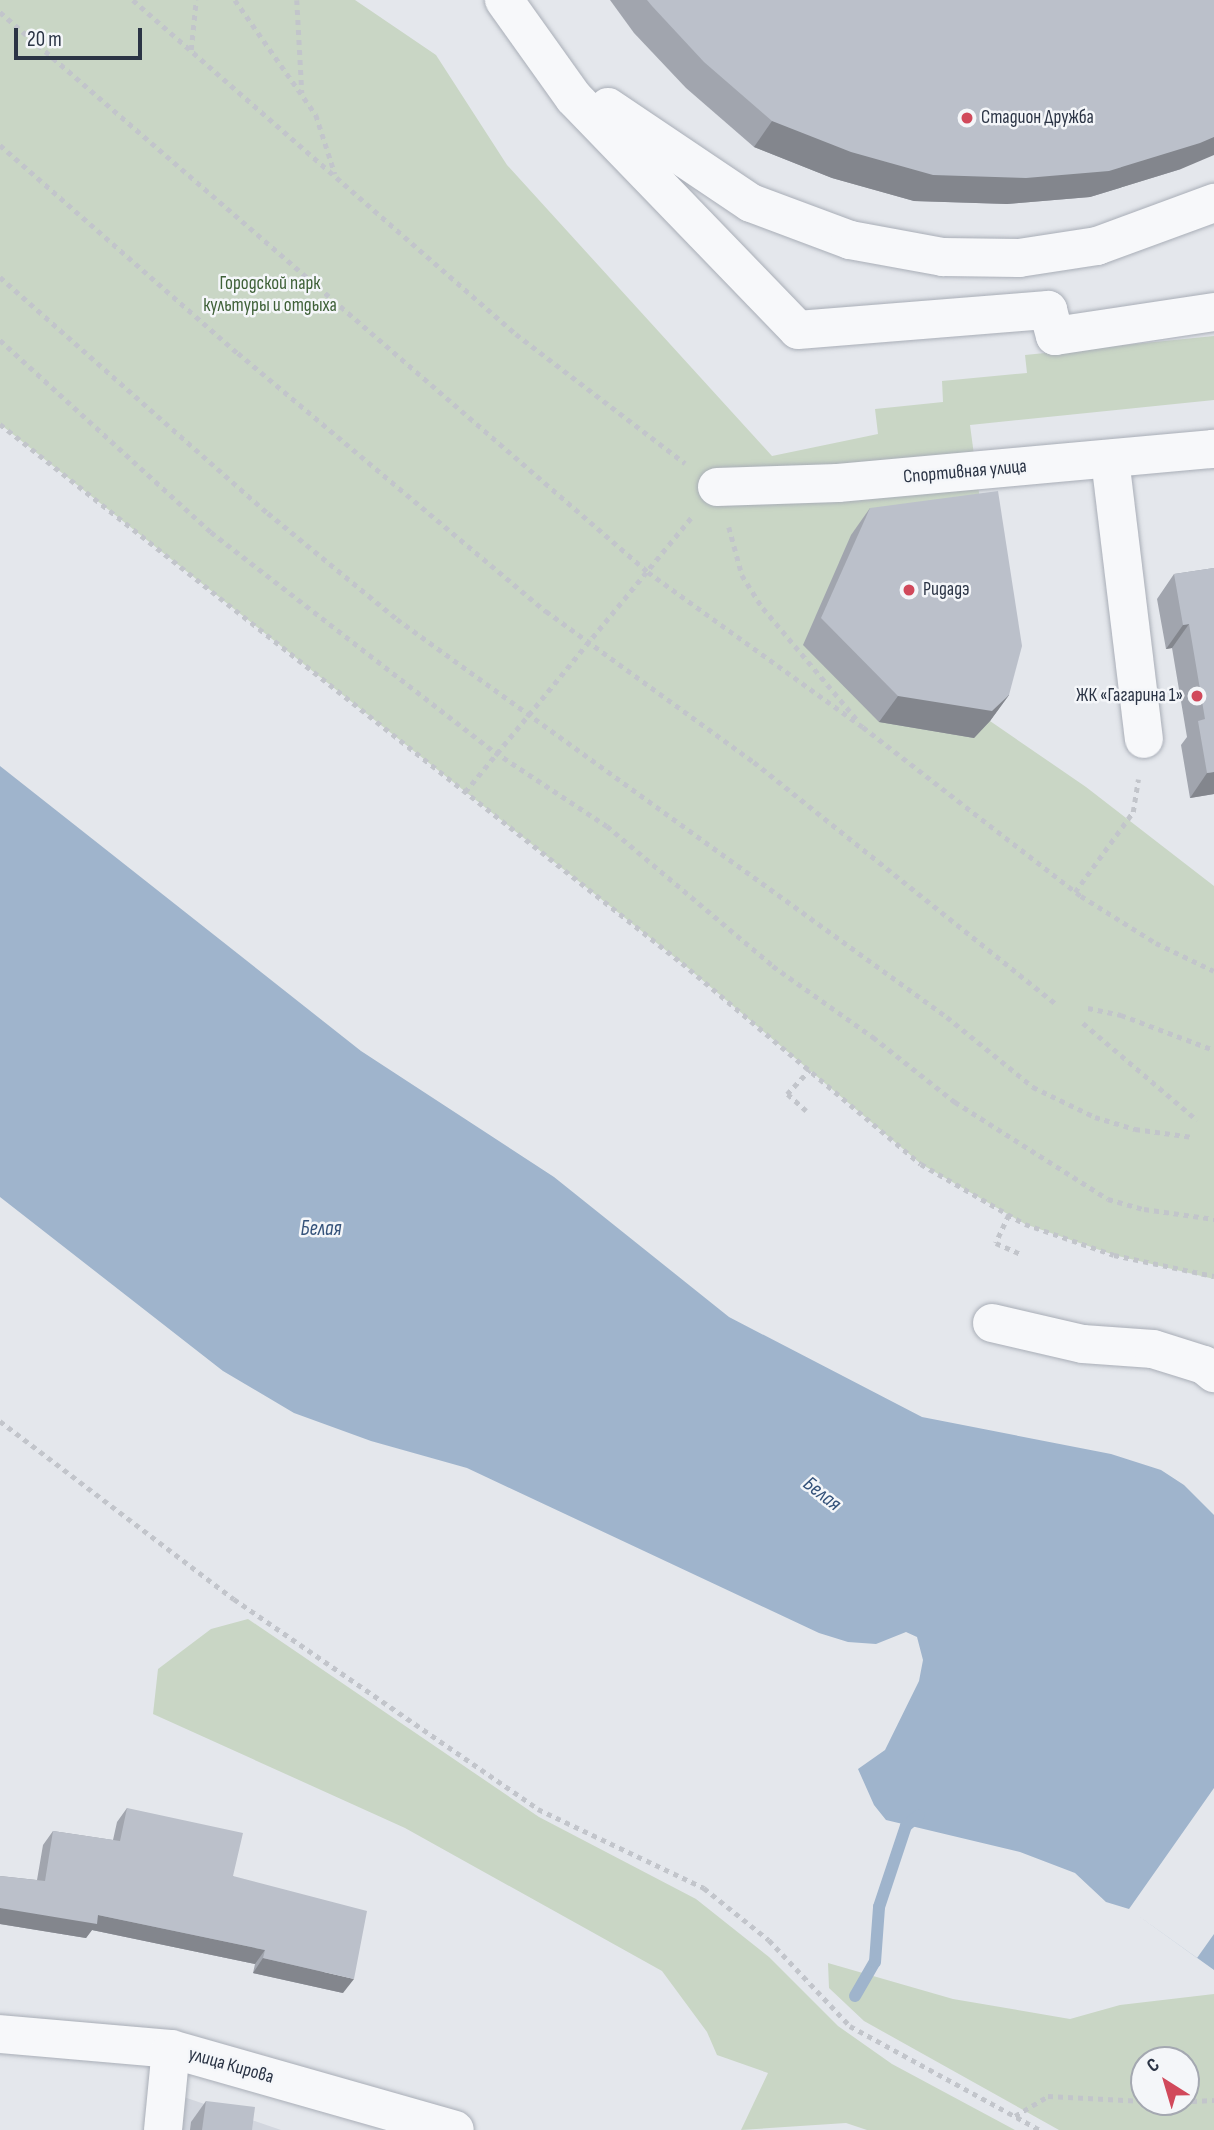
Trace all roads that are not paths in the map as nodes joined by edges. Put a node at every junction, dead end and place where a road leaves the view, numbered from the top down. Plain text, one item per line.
1 (504, 0) edge
2 (532, 40) junction
3 (1214, 202) edge
4 (1214, 312) edge
5 (1214, 449) edge
6 (1110, 459) junction
7 (705, 478) road end
8 (1144, 739) dead end
9 (992, 1323) dead end
10 (1214, 1373) edge
11 (0, 2035) edge
12 (171, 2049) junction
13 (163, 2130) edge
14 (455, 2130) edge

1 - 2 street
2 - 3 street
2 - 4 street
5 - 6 street, Спортивная улица
6 - 7 street, Спортивная улица
6 - 8 street
9 - 10 street
11 - 12 street, улица Кирова
12 - 13 street
12 - 14 street, улица Кирова

